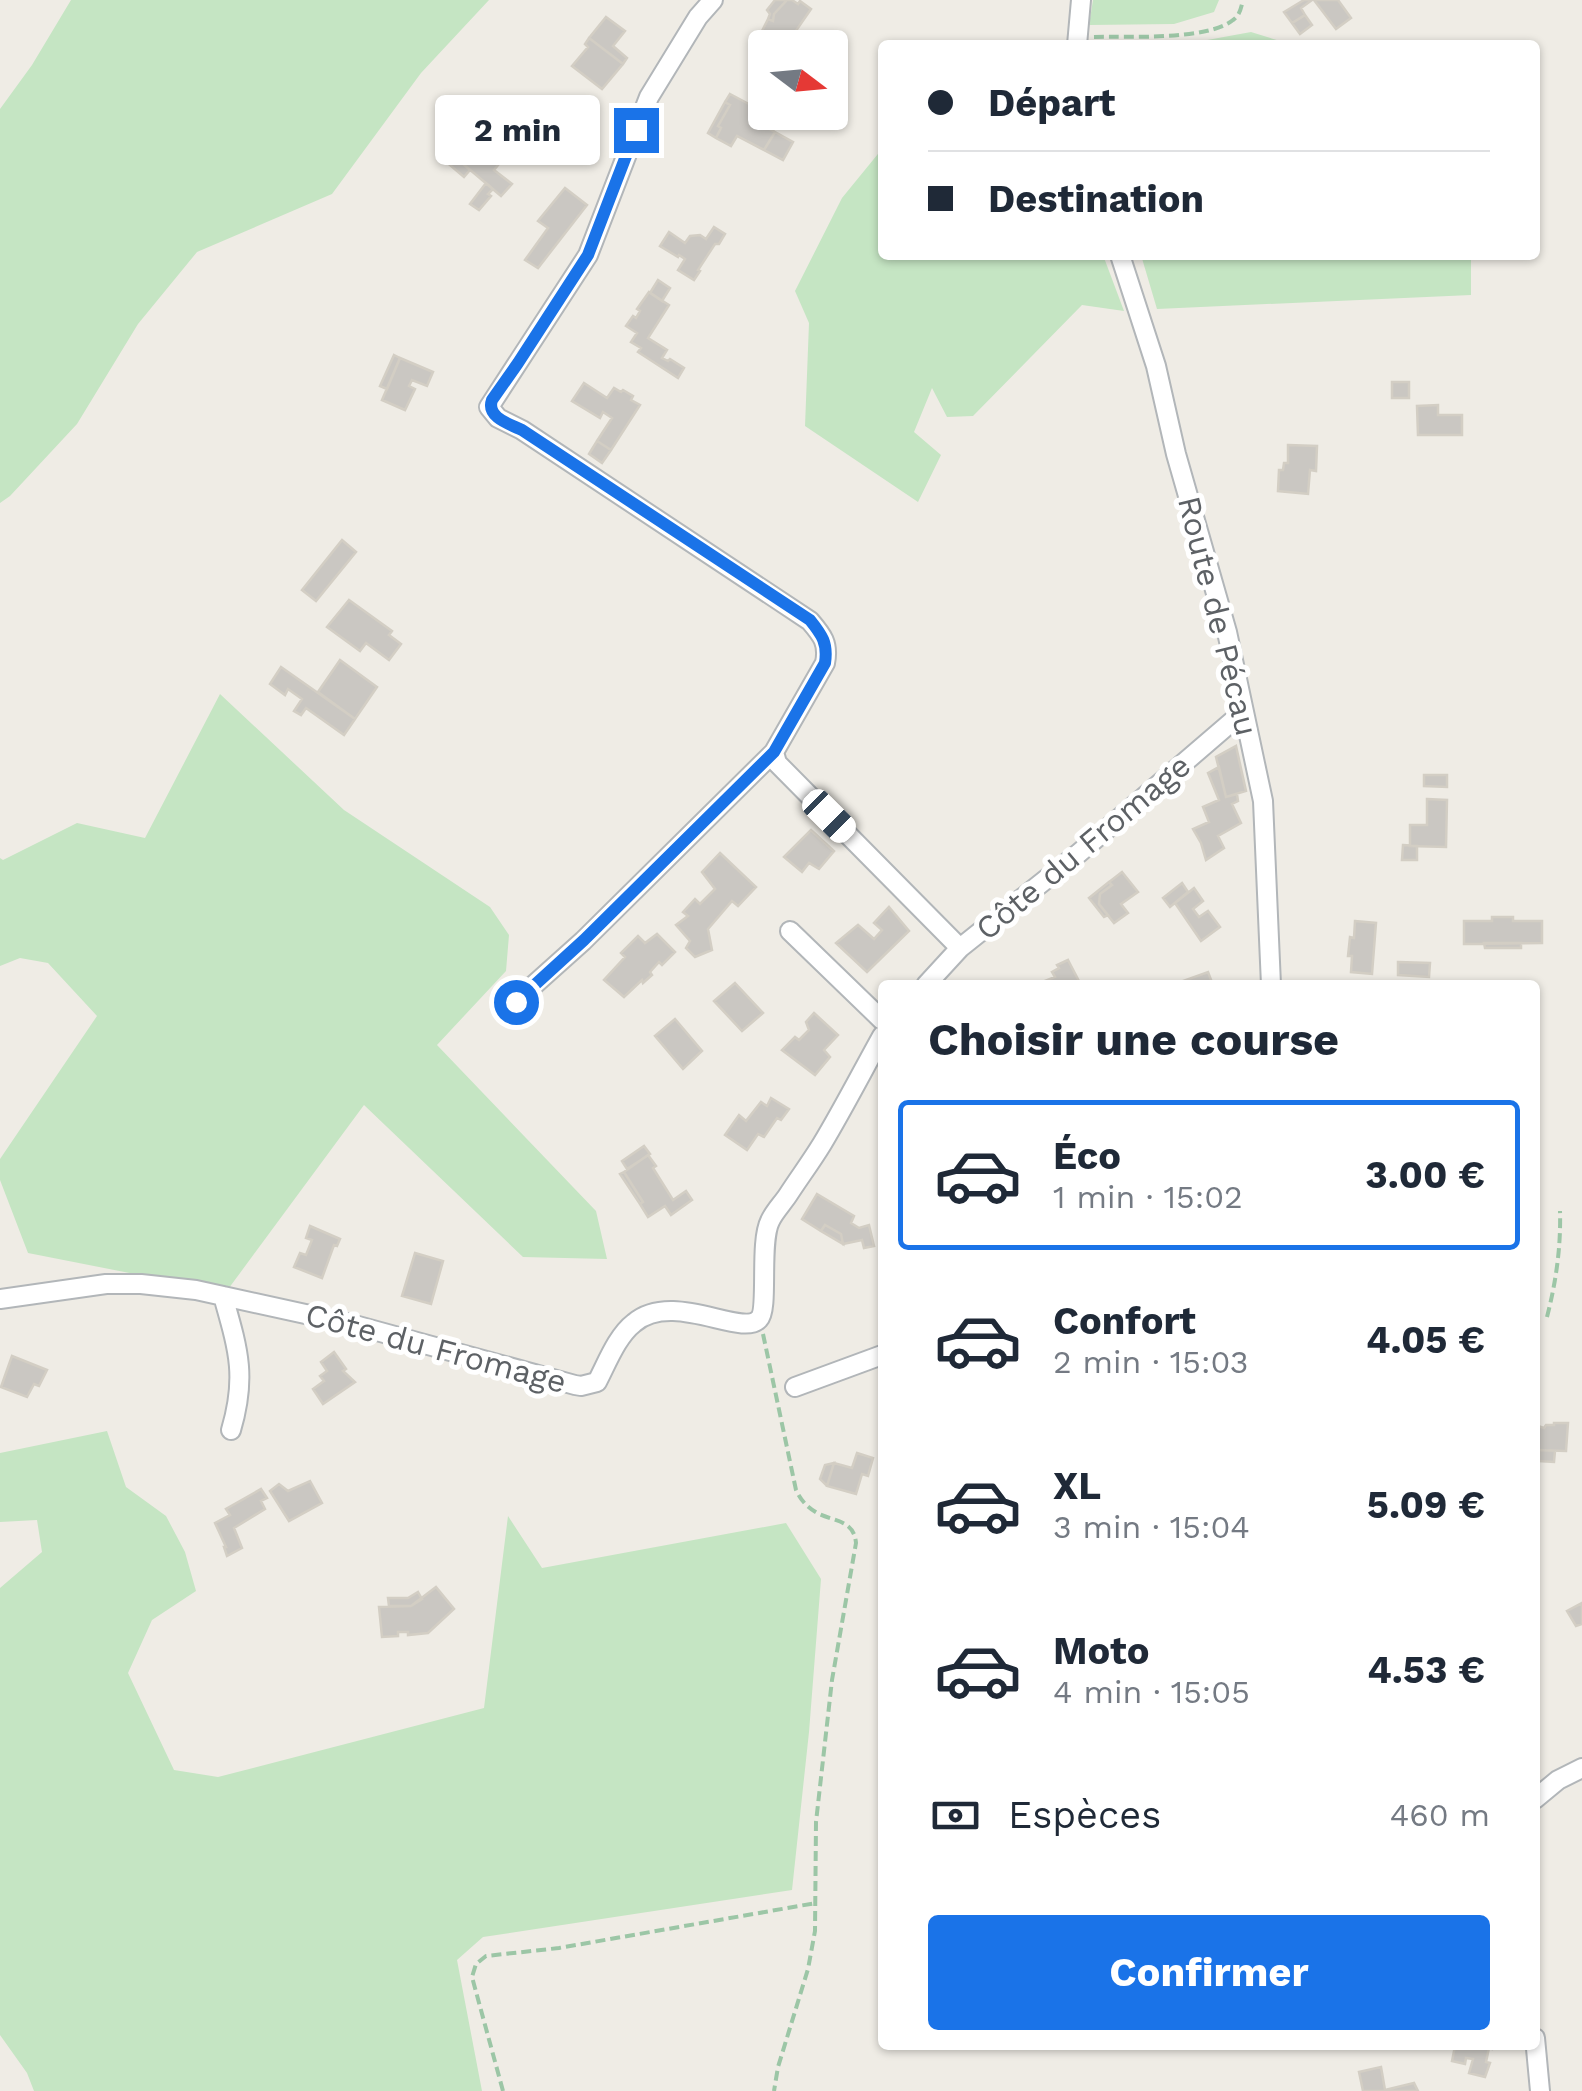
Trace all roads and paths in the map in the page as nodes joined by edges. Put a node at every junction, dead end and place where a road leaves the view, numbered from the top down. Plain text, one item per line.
1 (713, 0) edge
2 (1081, 0) edge
3 (1243, 0) edge
4 (1077, 40) edge
5 (1093, 40) edge
6 (1122, 260) edge
7 (1243, 712) junction
8 (774, 752) junction
9 (790, 931) dead end
10 (960, 948) junction
11 (931, 980) edge
12 (1271, 980) edge
13 (516, 1002) dead end
14 (878, 1016) edge
15 (878, 1043) edge
16 (1560, 1211) dead end
17 (223, 1296) junction
18 (0, 1299) edge
19 (1548, 1317) dead end
20 (760, 1319) junction
21 (878, 1356) edge
22 (795, 1387) dead end
23 (231, 1430) dead end
24 (1582, 1768) edge
25 (1540, 1791) edge
26 (816, 1903) junction
27 (1536, 2050) edge
28 (503, 2091) edge
29 (774, 2091) edge
30 (1540, 2091) edge

1 - 8 street
2 - 4 street
3 - 5 path
6 - 7 street, Route de Pécau
7 - 10 street, Côte du Fromage
7 - 12 street, Route de Pécau
8 - 10 street
8 - 13 street
9 - 14 street
10 - 11 street, Côte du Fromage
15 - 20 street
16 - 19 path
17 - 18 street, Côte du Fromage
17 - 20 street, Côte du Fromage
17 - 23 street
20 - 26 path
21 - 22 street
24 - 25 street
26 - 28 path
26 - 29 path
27 - 30 street

